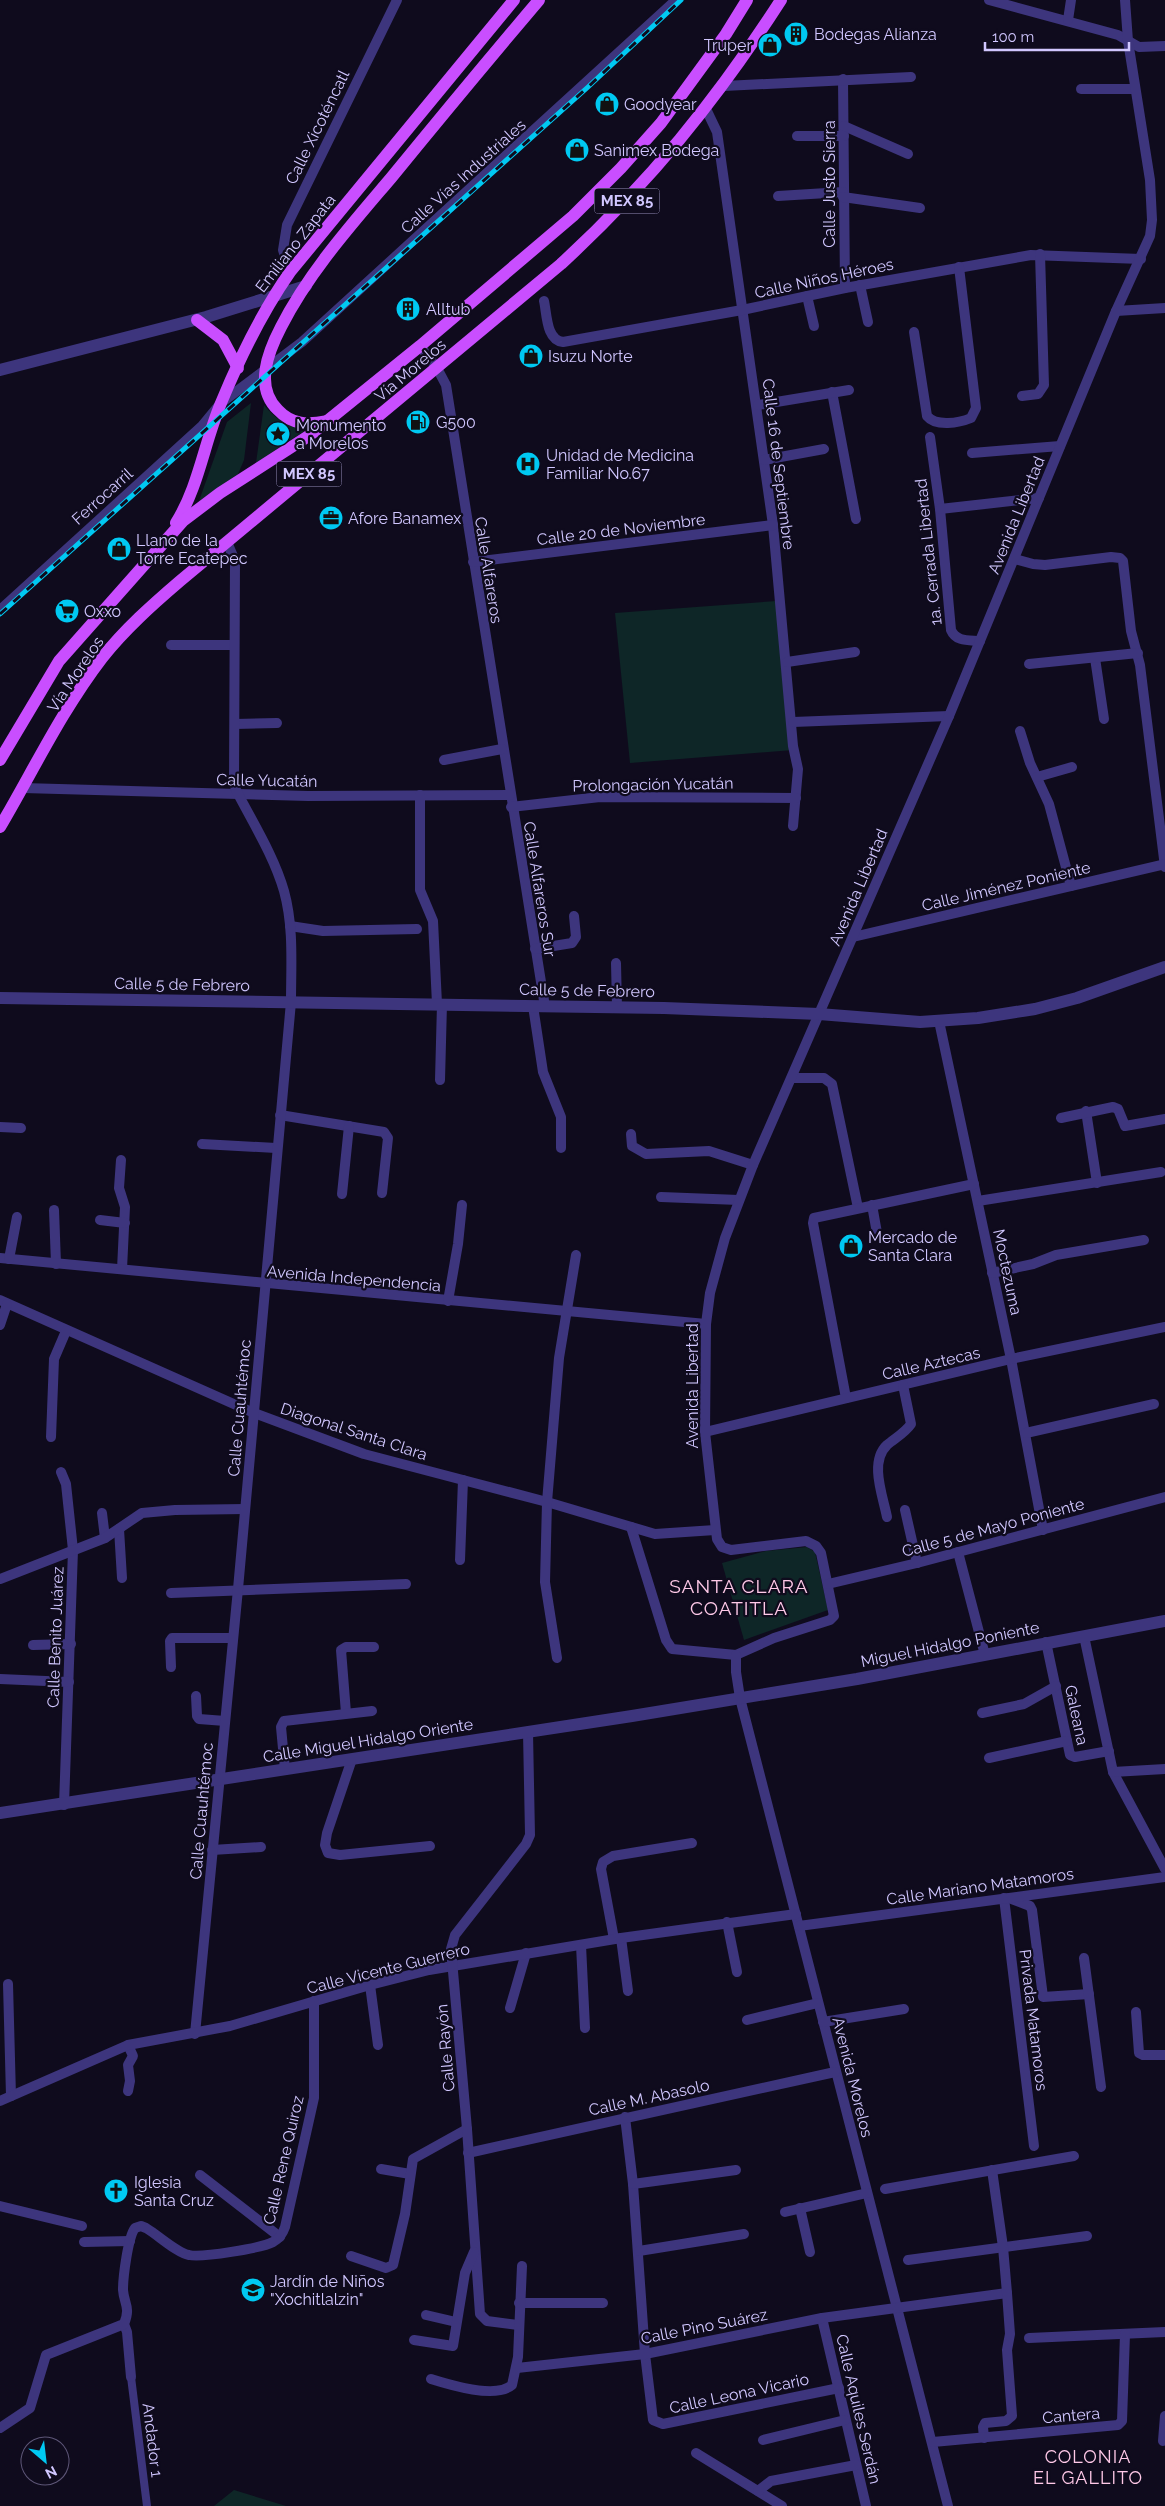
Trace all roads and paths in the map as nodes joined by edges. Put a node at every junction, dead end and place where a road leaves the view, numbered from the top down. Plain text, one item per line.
1 (397, 0) edge
2 (514, 0) edge
3 (539, 0) edge
4 (676, 0) edge
5 (747, 0) edge
6 (781, 0) edge
7 (988, 0) edge
8 (1071, 0) edge
9 (1125, 0) edge
10 (1068, 20) junction
11 (1128, 40) junction
12 (1165, 46) edge
13 (911, 77) dead end
14 (843, 79) junction
15 (724, 86) junction
16 (1135, 88) junction
17 (1081, 89) dead end
18 (706, 109) junction
19 (844, 131) junction
20 (797, 136) dead end
21 (908, 154) dead end
22 (843, 194) junction
23 (778, 196) dead end
24 (920, 208) dead end
25 (1040, 254) junction
26 (1141, 259) junction
27 (959, 267) junction
28 (290, 272) junction
29 (860, 285) junction
30 (306, 286) junction
31 (845, 288) junction
32 (807, 296) junction
33 (271, 299) junction
34 (544, 301) dead end
35 (1165, 308) edge
36 (742, 310) junction
37 (1116, 311) junction
38 (197, 320) junction
39 (868, 322) dead end
40 (814, 326) dead end
41 (914, 332) dead end
42 (420, 346) junction
43 (238, 368) junction
44 (437, 368) junction
45 (266, 369) junction
46 (0, 370) edge
47 (849, 390) dead end
48 (832, 392) junction
49 (1022, 396) dead end
50 (221, 403) junction
51 (758, 406) junction
52 (328, 421) junction
53 (930, 437) dead end
54 (1060, 446) junction
55 (824, 449) dead end
56 (972, 453) dead end
57 (764, 460) junction
58 (1039, 498) junction
59 (940, 509) junction
60 (856, 519) dead end
61 (773, 526) junction
62 (164, 542) junction
63 (227, 542) junction
64 (1015, 559) junction
65 (473, 562) junction
66 (0, 610) edge
67 (980, 641) junction
68 (171, 645) dead end
69 (234, 645) junction
70 (855, 652) dead end
71 (1138, 653) junction
72 (1095, 658) junction
73 (787, 662) junction
74 (1029, 664) dead end
75 (949, 716) junction
76 (1104, 719) dead end
77 (792, 722) junction
78 (277, 723) dead end
79 (234, 724) junction
80 (1020, 731) dead end
81 (502, 749) junction
82 (0, 760) edge
83 (444, 760) dead end
84 (1072, 767) dead end
85 (1037, 777) junction
86 (23, 788) junction
87 (238, 795) junction
88 (510, 795) junction
89 (420, 796) junction
90 (796, 798) junction
91 (1161, 801) edge
92 (512, 807) junction
93 (793, 826) dead end
94 (0, 827) edge
95 (1165, 865) edge
96 (1071, 886) junction
97 (574, 916) dead end
98 (290, 926) junction
99 (417, 929) dead end
100 (853, 937) junction
101 (535, 949) junction
102 (616, 963) dead end
103 (1165, 967) edge
104 (0, 998) edge
105 (291, 1002) junction
106 (440, 1004) junction
107 (539, 1006) junction
108 (617, 1007) junction
109 (819, 1014) junction
110 (940, 1022) junction
111 (792, 1078) junction
112 (440, 1080) dead end
113 (1086, 1112) junction
114 (280, 1115) junction
115 (1061, 1118) dead end
116 (1165, 1118) edge
117 (349, 1126) junction
118 (0, 1127) edge
119 (21, 1128) dead end
120 (631, 1134) dead end
121 (202, 1144) dead end
122 (276, 1148) junction
123 (562, 1148) dead end
124 (121, 1160) dead end
125 (753, 1165) junction
126 (1161, 1172) dead end
127 (1097, 1183) junction
128 (974, 1184) junction
129 (382, 1193) dead end
130 (342, 1194) dead end
131 (661, 1197) dead end
132 (739, 1200) junction
133 (978, 1201) junction
134 (462, 1205) dead end
135 (872, 1205) junction
136 (858, 1208) junction
137 (54, 1210) dead end
138 (17, 1217) dead end
139 (100, 1220) dead end
140 (124, 1223) junction
141 (877, 1233) dead end
142 (1144, 1240) dead end
143 (576, 1255) dead end
144 (5, 1259) edge
145 (56, 1264) junction
146 (122, 1269) junction
147 (992, 1273) junction
148 (265, 1285) junction
149 (448, 1301) junction
150 (3, 1302) edge
151 (565, 1312) junction
152 (706, 1324) junction
153 (0, 1325) edge
154 (1165, 1327) edge
155 (66, 1331) junction
156 (1011, 1359) junction
157 (904, 1385) junction
158 (846, 1398) junction
159 (1154, 1404) dead end
160 (254, 1413) junction
161 (705, 1432) junction
162 (1026, 1433) junction
163 (51, 1437) dead end
164 (61, 1472) dead end
165 (463, 1480) junction
166 (1165, 1497) edge
167 (547, 1502) junction
168 (245, 1509) junction
169 (905, 1510) dead end
170 (102, 1514) dead end
171 (887, 1517) dead end
172 (631, 1526) junction
173 (119, 1529) junction
174 (715, 1530) junction
175 (1043, 1530) junction
176 (105, 1538) junction
177 (72, 1550) junction
178 (958, 1552) junction
179 (460, 1560) dead end
180 (917, 1563) junction
181 (122, 1578) dead end
182 (0, 1579) edge
183 (406, 1584) dead end
184 (828, 1584) junction
185 (238, 1589) junction
186 (171, 1594) dead end
187 (1165, 1621) edge
188 (1084, 1636) junction
189 (233, 1638) junction
190 (1046, 1642) junction
191 (71, 1644) junction
192 (33, 1645) dead end
193 (374, 1648) dead end
194 (736, 1655) junction
195 (985, 1655) junction
196 (558, 1658) dead end
197 (171, 1667) dead end
198 (0, 1679) edge
199 (69, 1682) junction
200 (1056, 1686) junction
201 (196, 1696) dead end
202 (740, 1698) junction
203 (372, 1711) dead end
204 (346, 1713) junction
205 (982, 1713) dead end
206 (225, 1721) junction
207 (528, 1732) junction
208 (1067, 1741) junction
209 (1109, 1751) junction
210 (989, 1758) dead end
211 (352, 1759) junction
212 (1165, 1768) edge
213 (285, 1770) junction
214 (1113, 1772) junction
215 (219, 1780) junction
216 (64, 1805) junction
217 (0, 1813) edge
218 (692, 1842) dead end
219 (430, 1846) dead end
220 (262, 1847) dead end
221 (212, 1850) junction
222 (1165, 1869) edge
223 (1165, 1877) edge
224 (1006, 1898) junction
225 (796, 1914) junction
226 (727, 1922) junction
227 (799, 1926) junction
228 (618, 1938) junction
229 (581, 1945) junction
230 (526, 1953) junction
231 (1084, 1958) dead end
232 (454, 1964) junction
233 (737, 1972) dead end
234 (8, 1984) dead end
235 (370, 1985) junction
236 (628, 1991) dead end
237 (1089, 1994) junction
238 (314, 2001) junction
239 (818, 2003) junction
240 (510, 2008) dead end
241 (904, 2009) dead end
242 (1136, 2012) dead end
243 (748, 2020) dead end
244 (824, 2022) junction
245 (585, 2028) dead end
246 (195, 2034) junction
247 (128, 2045) junction
248 (378, 2045) dead end
249 (1165, 2055) edge
250 (835, 2072) junction
251 (1101, 2087) dead end
252 (128, 2091) dead end
253 (11, 2096) junction
254 (0, 2101) edge
255 (625, 2117) junction
256 (467, 2129) junction
257 (1034, 2146) dead end
258 (468, 2153) junction
259 (1074, 2156) dead end
260 (381, 2169) dead end
261 (736, 2170) dead end
262 (992, 2170) junction
263 (410, 2174) junction
264 (200, 2175) dead end
265 (633, 2184) junction
266 (885, 2189) dead end
267 (867, 2193) junction
268 (0, 2206) edge
269 (800, 2208) junction
270 (785, 2212) dead end
271 (82, 2226) dead end
272 (744, 2234) dead end
273 (1086, 2236) dead end
274 (280, 2237) junction
275 (130, 2241) junction
276 (84, 2242) dead end
277 (1004, 2247) junction
278 (638, 2251) junction
279 (474, 2252) junction
280 (810, 2252) dead end
281 (351, 2256) dead end
282 (908, 2260) dead end
283 (522, 2266) dead end
284 (1007, 2293) junction
285 (603, 2303) dead end
286 (519, 2304) junction
287 (897, 2307) junction
288 (426, 2315) dead end
289 (822, 2318) junction
290 (456, 2322) junction
291 (124, 2324) junction
292 (518, 2325) junction
293 (1165, 2332) edge
294 (1125, 2334) junction
295 (1029, 2338) dead end
296 (414, 2340) dead end
297 (645, 2354) junction
298 (517, 2368) junction
299 (131, 2377) joint
300 (431, 2379) dead end
301 (839, 2388) junction
302 (1165, 2416) edge
303 (845, 2420) junction
304 (0, 2428) edge
305 (984, 2438) junction
306 (763, 2440) dead end
307 (1163, 2441) dead end
308 (933, 2442) junction
309 (696, 2453) dead end
310 (856, 2465) junction
311 (758, 2491) junction
312 (147, 2506) edge
313 (782, 2506) edge
314 (866, 2506) edge
315 (948, 2506) edge

1 - 28 street, Calle Xicoténcatl
2 - 28 main road, Emiliano Zapata
3 - 30 main road, Emiliano Zapata
4 - 45 street, Calle Vías Industriales
5 - 42 main road, Vía Morelos / MEX 85
6 - 15 main road, Vía Morelos / MEX 85
7 - 10 street
8 - 10 street
9 - 11 street, Avenida Libertad
10 - 11 street
11 - 12 street
11 - 16 street, Avenida Libertad
13 - 14 street
14 - 15 street
14 - 19 street, Calle Justo Sierra
15 - 18 main road, Vía Morelos / MEX 85
16 - 17 street
16 - 26 street, Avenida Libertad
18 - 36 street, Calle 16 de Septiembre
18 - 44 main road, Vía Morelos / MEX 85
19 - 20 street
19 - 21 street
19 - 22 street, Calle Justo Sierra
22 - 23 street
22 - 24 street
22 - 31 street, Calle Justo Sierra
25 - 26 street, Calle Niños Héroes
25 - 27 street, Calle Niños Héroes
25 - 49 street
26 - 37 street, Avenida Libertad
27 - 29 street, Calle Niños Héroes
27 - 41 street
28 - 33 main road, Emiliano Zapata
29 - 31 street, Calle Niños Héroes
29 - 39 street
30 - 33 street
30 - 45 main road, Emiliano Zapata
31 - 32 street, Calle Niños Héroes
32 - 36 street, Calle Niños Héroes
32 - 40 street
33 - 38 street
33 - 43 main road, Emiliano Zapata
34 - 36 street, Calle Niños Héroes
35 - 37 street
36 - 51 street, Calle 16 de Septiembre
37 - 54 street, Avenida Libertad
38 - 43 main road
38 - 46 street
42 - 44 street, Calle Alfareros
42 - 52 main road, Vía Morelos / MEX 85
43 - 50 main road, Emiliano Zapata
44 - 63 main road, Vía Morelos / MEX 85
44 - 65 street, Calle Alfareros
45 - 50 street, Calle Vías Industriales
45 - 52 main road, Emiliano Zapata
47 - 48 street
48 - 51 street
48 - 60 street
50 - 62 main road, Emiliano Zapata
50 - 66 street, Ferrocarril
51 - 57 street, Calle 16 de Septiembre
52 - 62 main road, Vía Morelos / MEX 85
53 - 59 street, 1a. Cerrada Libertad
54 - 56 street
54 - 58 street, Avenida Libertad
55 - 57 street
57 - 61 street, Calle 16 de Septiembre
58 - 59 street
58 - 64 street, Avenida Libertad
59 - 67 street, 1a. Cerrada Libertad
61 - 65 street, Calle 20 de Noviembre
61 - 73 street, Calle 16 de Septiembre
62 - 82 main road, Vía Morelos / MEX 85
63 - 69 street, Calle Cuauhtémoc
63 - 86 main road, Vía Morelos / MEX 85
64 - 67 street, Avenida Libertad
64 - 71 street
65 - 81 street, Calle Alfareros
67 - 75 street, Avenida Libertad
68 - 69 street
69 - 79 street, Calle Cuauhtémoc
70 - 73 street
71 - 72 street
71 - 91 street
72 - 74 street
72 - 76 street
73 - 77 street, Calle 16 de Septiembre
75 - 77 street
75 - 100 street, Avenida Libertad
77 - 90 street, Calle 16 de Septiembre
78 - 79 street
79 - 87 street, Calle Cuauhtémoc
80 - 85 street
81 - 83 street
81 - 88 street, Calle Alfareros
84 - 85 street
85 - 96 street
86 - 87 street, Calle Yucatán
86 - 94 main road, Vía Morelos / MEX 85
87 - 89 street, Calle Yucatán
87 - 98 street, Calle Cuauhtémoc
88 - 89 street, Calle Yucatán
88 - 92 street, Calle Alfareros
89 - 106 street
90 - 92 street, Prolongación Yucatán
90 - 93 street, Calle 16 de Septiembre
91 - 95 street
92 - 101 street, Calle Alfareros Sur
95 - 96 street, Calle Jiménez Poniente
96 - 100 street, Calle Jiménez Poniente
97 - 101 street
98 - 99 street
98 - 105 street, Calle Cuauhtémoc
100 - 109 street, Avenida Libertad
101 - 107 street, Calle Alfareros Sur
102 - 108 street
103 - 110 street, Calle 5 de Febrero
104 - 105 street, Calle 5 de Febrero
105 - 106 street, Calle 5 de Febrero
105 - 114 street, Calle Cuauhtémoc
106 - 107 street, Calle 5 de Febrero
106 - 112 street
107 - 108 street, Calle 5 de Febrero
107 - 123 street, Calle Alfareros Sur
108 - 109 street, Calle 5 de Febrero
109 - 110 street, Calle 5 de Febrero
109 - 111 street, Avenida Libertad
110 - 128 street, Moctezuma
111 - 125 street, Avenida Libertad
111 - 136 street
113 - 115 street
113 - 116 street
113 - 127 street
114 - 117 street
114 - 122 street, Calle Cuauhtémoc
117 - 129 street
117 - 130 street
118 - 119 street
120 - 125 street
121 - 122 street
122 - 148 street, Calle Cuauhtémoc
124 - 140 street
125 - 132 street, Avenida Libertad
126 - 127 street
127 - 133 street
128 - 133 street, Moctezuma
128 - 135 street
131 - 132 street
132 - 152 street, Avenida Libertad
133 - 147 street, Moctezuma
134 - 149 street
135 - 136 street
135 - 141 street
136 - 158 street
137 - 145 street
138 - 144 street
139 - 140 street
140 - 146 street
142 - 147 street
143 - 151 street
144 - 145 street, Avenida Independencia
145 - 146 street, Avenida Independencia
146 - 148 street, Avenida Independencia
147 - 156 street, Moctezuma
148 - 149 street, Avenida Independencia
148 - 160 street, Calle Cuauhtémoc
149 - 151 street, Avenida Independencia
150 - 153 street
150 - 155 street, Diagonal Santa Clara
151 - 152 street, Avenida Independencia
151 - 167 street
152 - 161 street, Avenida Libertad
154 - 156 street, Calle Aztecas
155 - 160 street, Diagonal Santa Clara
155 - 163 street
156 - 157 street, Calle Aztecas
156 - 162 street, Moctezuma
157 - 158 street, Calle Aztecas
157 - 171 street
158 - 161 street, Calle Aztecas
159 - 162 street
160 - 165 street, Diagonal Santa Clara
160 - 168 street, Calle Cuauhtémoc
161 - 174 street, Avenida Libertad
162 - 175 street, Moctezuma
164 - 177 street, Calle Benito Juárez
165 - 167 street, Diagonal Santa Clara
165 - 179 street
166 - 175 street, Calle 5 de Mayo Poniente
167 - 172 street, Diagonal Santa Clara
167 - 196 street
168 - 173 street
168 - 185 street, Calle Cuauhtémoc
169 - 180 street
170 - 176 street
172 - 174 street, Diagonal Santa Clara
172 - 194 street
173 - 176 street
173 - 181 street
174 - 184 street, Avenida Libertad
175 - 178 street, Calle 5 de Mayo Poniente
176 - 177 street
177 - 182 street
177 - 191 street, Calle Benito Juárez
178 - 180 street, Calle 5 de Mayo Poniente
178 - 195 street
180 - 184 street, Calle 5 de Mayo Poniente
183 - 185 street
184 - 194 street
185 - 186 street
185 - 189 street, Calle Cuauhtémoc
187 - 188 street, Miguel Hidalgo Poniente
188 - 190 street, Miguel Hidalgo Poniente
188 - 209 street
189 - 197 street
189 - 206 street, Calle Cuauhtémoc
190 - 195 street, Miguel Hidalgo Poniente
190 - 200 street, Galeana
191 - 192 street
191 - 199 street, Calle Benito Juárez
193 - 204 street
194 - 202 street, Avenida Morelos
195 - 202 street, Miguel Hidalgo Poniente
198 - 199 street
199 - 216 street, Calle Benito Juárez
200 - 205 street
200 - 208 street, Galeana
201 - 206 street
202 - 207 street, Calle Miguel Hidalgo Oriente
202 - 225 street, Avenida Morelos
203 - 204 street
204 - 213 street
206 - 215 street, Calle Cuauhtémoc
207 - 211 street, Calle Miguel Hidalgo Oriente
207 - 232 street, Calle Rayón
208 - 209 street, Galeana
208 - 210 street
209 - 214 street
211 - 213 street, Calle Miguel Hidalgo Oriente
211 - 219 street
212 - 214 street
213 - 215 street, Calle Miguel Hidalgo Oriente
214 - 222 street
215 - 216 street, Calle Miguel Hidalgo Oriente
215 - 221 street, Calle Cuauhtémoc
216 - 217 street, Calle Miguel Hidalgo Oriente
218 - 228 street
220 - 221 street
221 - 246 street, Calle Cuauhtémoc
223 - 224 street, Calle Mariano Matamoros
224 - 227 street, Calle Mariano Matamoros
224 - 237 street
224 - 257 street, Privada Matamoros
225 - 226 street, Calle Vicente Guerrero
225 - 227 street, Avenida Morelos
226 - 228 street, Calle Vicente Guerrero
226 - 233 street
227 - 239 street, Avenida Morelos
228 - 229 street, Calle Vicente Guerrero
228 - 236 street
229 - 230 street, Calle Vicente Guerrero
229 - 245 street
230 - 232 street, Calle Vicente Guerrero
230 - 240 street
231 - 237 street
232 - 235 street, Calle Vicente Guerrero
232 - 256 street, Calle Rayón
234 - 253 street
235 - 238 street, Calle Vicente Guerrero
235 - 248 street
237 - 251 street
238 - 246 street, Calle Vicente Guerrero
238 - 274 street, Calle Rene Quiroz
239 - 243 street
239 - 244 street, Avenida Morelos
241 - 244 street
242 - 249 street
244 - 250 street, Avenida Morelos
246 - 247 street, Calle Vicente Guerrero
247 - 252 street
247 - 253 street, Calle Vicente Guerrero
250 - 255 street, Calle M. Abasolo
250 - 267 street, Avenida Morelos
253 - 254 street, Calle Vicente Guerrero
255 - 258 street, Calle M. Abasolo
255 - 265 street
256 - 258 street, Calle Rayón
256 - 263 street
258 - 279 street, Calle Rayón
259 - 262 street
260 - 263 street
261 - 265 street
262 - 266 street
262 - 277 street
263 - 281 street
264 - 274 street
265 - 278 street
267 - 269 street
267 - 287 street, Avenida Morelos
268 - 271 street
269 - 270 street
269 - 280 street
272 - 278 street
273 - 277 street
274 - 275 street
275 - 276 street
275 - 291 street
277 - 282 street
277 - 284 street
278 - 297 street
279 - 290 street, Calle Rayón
279 - 292 street, Calle Rayón
283 - 286 street
284 - 287 street, Calle Pino Suárez
284 - 305 street
285 - 286 street
286 - 292 street
287 - 289 street, Calle Pino Suárez
287 - 308 street, Avenida Morelos
288 - 290 street
289 - 297 street, Calle Pino Suárez
289 - 301 street, Calle Aquiles Serdán
290 - 296 street, Calle Rayón
291 - 299 street
291 - 304 street
292 - 298 street
293 - 294 street
294 - 295 street
294 - 305 street, Cantera
297 - 298 street, Calle Pino Suárez
297 - 301 street, Calle Leona Vicario
298 - 300 street
299 - 312 street, Andador 1
301 - 303 street, Calle Aquiles Serdán
302 - 307 street
303 - 306 street
303 - 310 street, Calle Aquiles Serdán
305 - 308 street, Cantera
308 - 315 street, Avenida Morelos
309 - 311 street
310 - 311 street
310 - 314 street, Calle Aquiles Serdán
311 - 313 street

